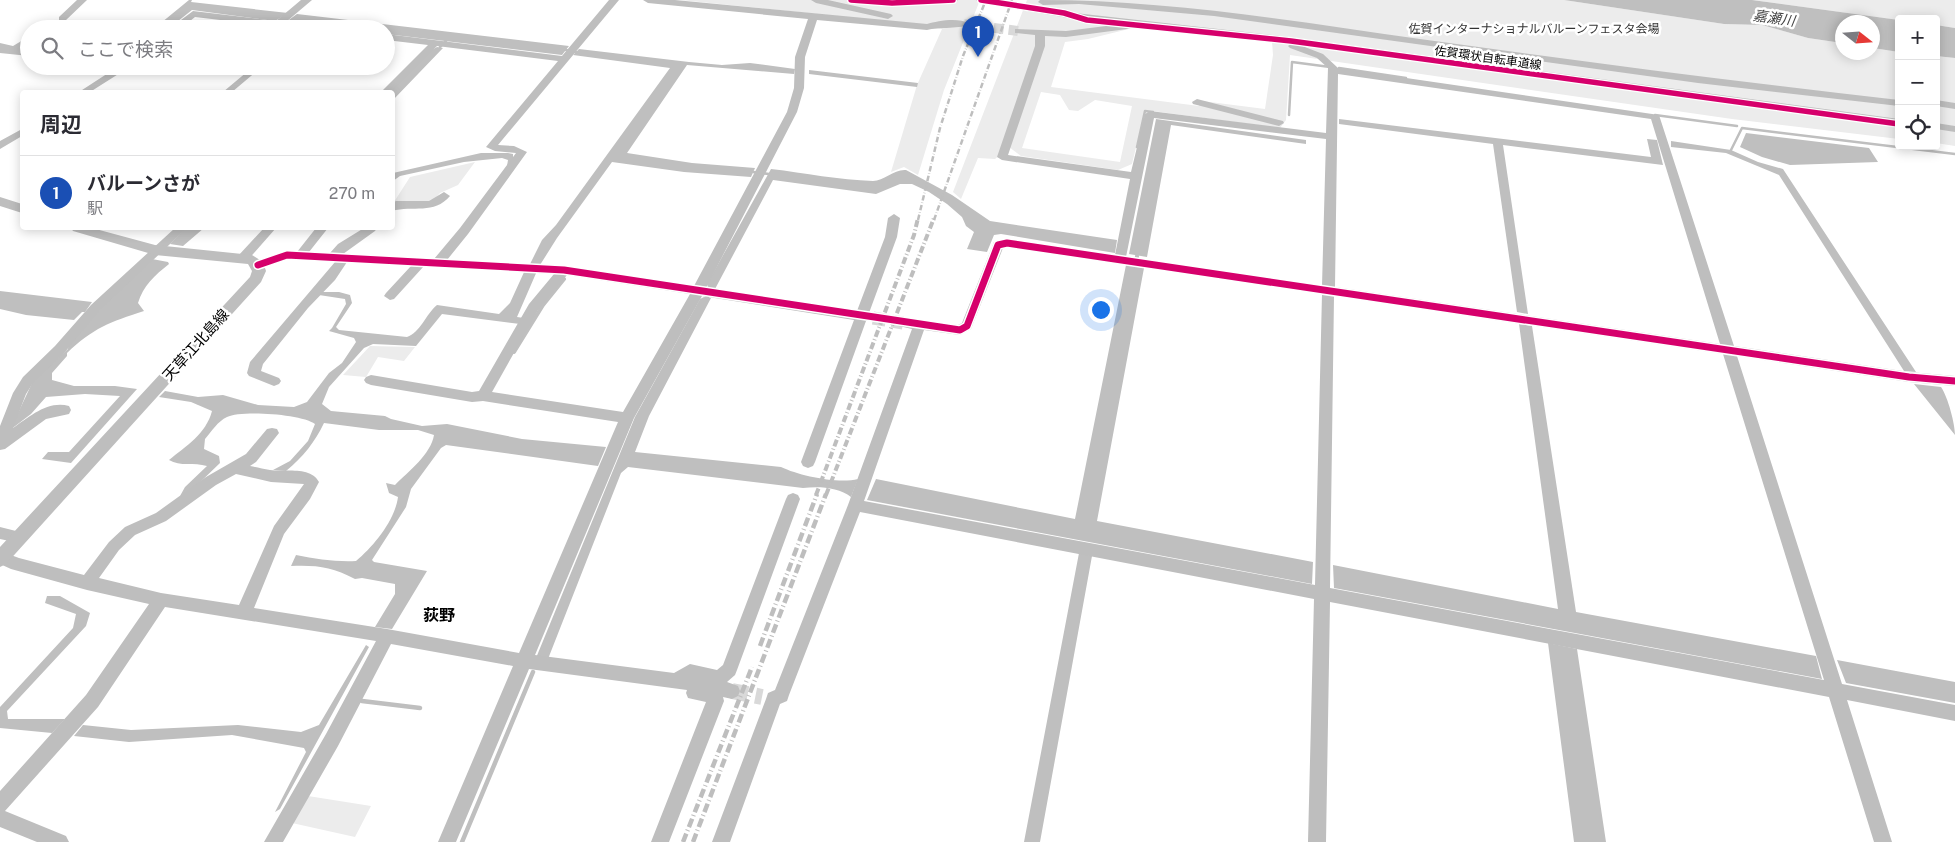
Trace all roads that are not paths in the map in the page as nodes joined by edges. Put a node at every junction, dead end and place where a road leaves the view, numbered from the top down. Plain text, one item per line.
1 (82, 0) edge
2 (308, 0) edge
3 (614, 0) edge
4 (648, 0) edge
5 (816, 0) edge
6 (876, 0) edge
7 (953, 0) edge
8 (981, 0) edge
9 (1024, 0) edge
10 (1060, 3) junction
11 (812, 17) junction
12 (62, 19) dead end
13 (186, 20) edge
14 (284, 20) joint
15 (1142, 23) junction
16 (938, 24) junction
17 (964, 24) tunnel mouth
18 (1198, 29) junction
19 (1018, 31) tunnel mouth
20 (1040, 34) junction
21 (395, 38) edge
22 (1271, 38) junction
23 (440, 44) junction
24 (569, 54) junction
25 (1332, 70) junction
26 (111, 75) edge
27 (87, 90) edge
28 (388, 90) edge
29 (1197, 102) dead end
30 (1895, 103) edge
31 (1940, 104) edge
32 (1955, 106) edge
33 (1895, 122) edge
34 (1940, 127) edge
35 (1955, 129) edge
36 (20, 133) edge
37 (1333, 137) junction
38 (0, 146) edge
39 (1136, 176) junction
40 (444, 196) dead end
41 (0, 201) edge
42 (395, 206) edge
43 (20, 207) edge
44 (894, 218) dead end
45 (85, 230) edge
46 (179, 230) edge
47 (268, 230) edge
48 (320, 230) edge
49 (368, 230) edge
50 (155, 250) junction
51 (1121, 251) junction
52 (300, 256) junction
53 (338, 258) junction
54 (242, 259) junction
55 (422, 261) junction
56 (438, 262) junction
57 (258, 265) junction
58 (534, 267) joint
59 (564, 270) junction
60 (1328, 291) junction
61 (705, 292) junction
62 (390, 296) dead end
63 (868, 317) junction
64 (903, 323) tunnel mouth
65 (920, 325) junction
66 (1727, 350) junction
67 (371, 380) dead end
68 (274, 381) dead end
69 (1955, 382) edge
70 (483, 396) junction
71 (64, 410) dead end
72 (627, 418) junction
73 (272, 433) dead end
74 (0, 445) edge
75 (808, 462) dead end
76 (234, 468) junction
77 (860, 494) junction
78 (793, 500) dead end
79 (0, 534) edge
80 (19, 538) junction
81 (1, 558) edge
82 (87, 583) junction
83 (1323, 594) junction
84 (161, 600) junction
85 (244, 612) junction
86 (387, 636) junction
87 (524, 661) junction
88 (1832, 677) junction
89 (673, 681) junction
90 (732, 691) tunnel mouth
91 (1955, 713) edge
92 (0, 804) edge
93 (0, 818) edge
94 (60, 842) edge
95 (273, 842) edge
96 (448, 842) edge
97 (660, 842) edge
98 (721, 842) edge
99 (1317, 842) edge
100 (1883, 842) edge

1 - 12 street
2 - 14 street
3 - 24 street
4 - 11 street
5 - 16 street
6 - 7 street
8 - 15 street
9 - 10 street
10 - 18 street
10 - 30 street
11 - 16 street
11 - 61 street
13 - 14 street
15 - 18 street
15 - 20 street
16 - 17 street
18 - 22 street
19 - 20 street
20 - 39 street
21 - 23 street
22 - 25 street
22 - 33 street
23 - 24 street
23 - 28 street
24 - 56 street
25 - 37 street
25 - 66 street
26 - 27 street
29 - 37 street
31 - 32 street
34 - 35 street
36 - 38 street
37 - 39 street
37 - 60 street
39 - 51 street
40 - 42 street
41 - 43 street
44 - 63 street
45 - 50 street
46 - 50 street
47 - 54 street
48 - 52 street
49 - 53 street
50 - 54 street
50 - 74 street
51 - 60 street
51 - 65 street
52 - 53 street
52 - 57 street
53 - 55 street
53 - 68 street
54 - 57 street
55 - 56 street
55 - 62 street
56 - 58 street
57 - 80 street, 天草江北島線
58 - 59 street
59 - 61 street
59 - 70 street
60 - 66 street
60 - 83 street
61 - 63 street
61 - 72 street
63 - 75 street
64 - 65 street
65 - 77 street
66 - 69 street
66 - 88 street
67 - 70 street
70 - 72 street
71 - 74 street
72 - 87 street
73 - 76 street
76 - 82 street
76 - 85 street
77 - 83 street
77 - 98 street
78 - 89 street
79 - 80 street
80 - 81 street, 天草江北島線
81 - 82 street
82 - 84 street
83 - 88 street
83 - 99 street
84 - 85 street
84 - 92 street
85 - 86 street
86 - 87 street
86 - 95 street
87 - 89 street
87 - 96 street
88 - 91 street
88 - 100 street
89 - 90 street
89 - 97 street
93 - 94 street

